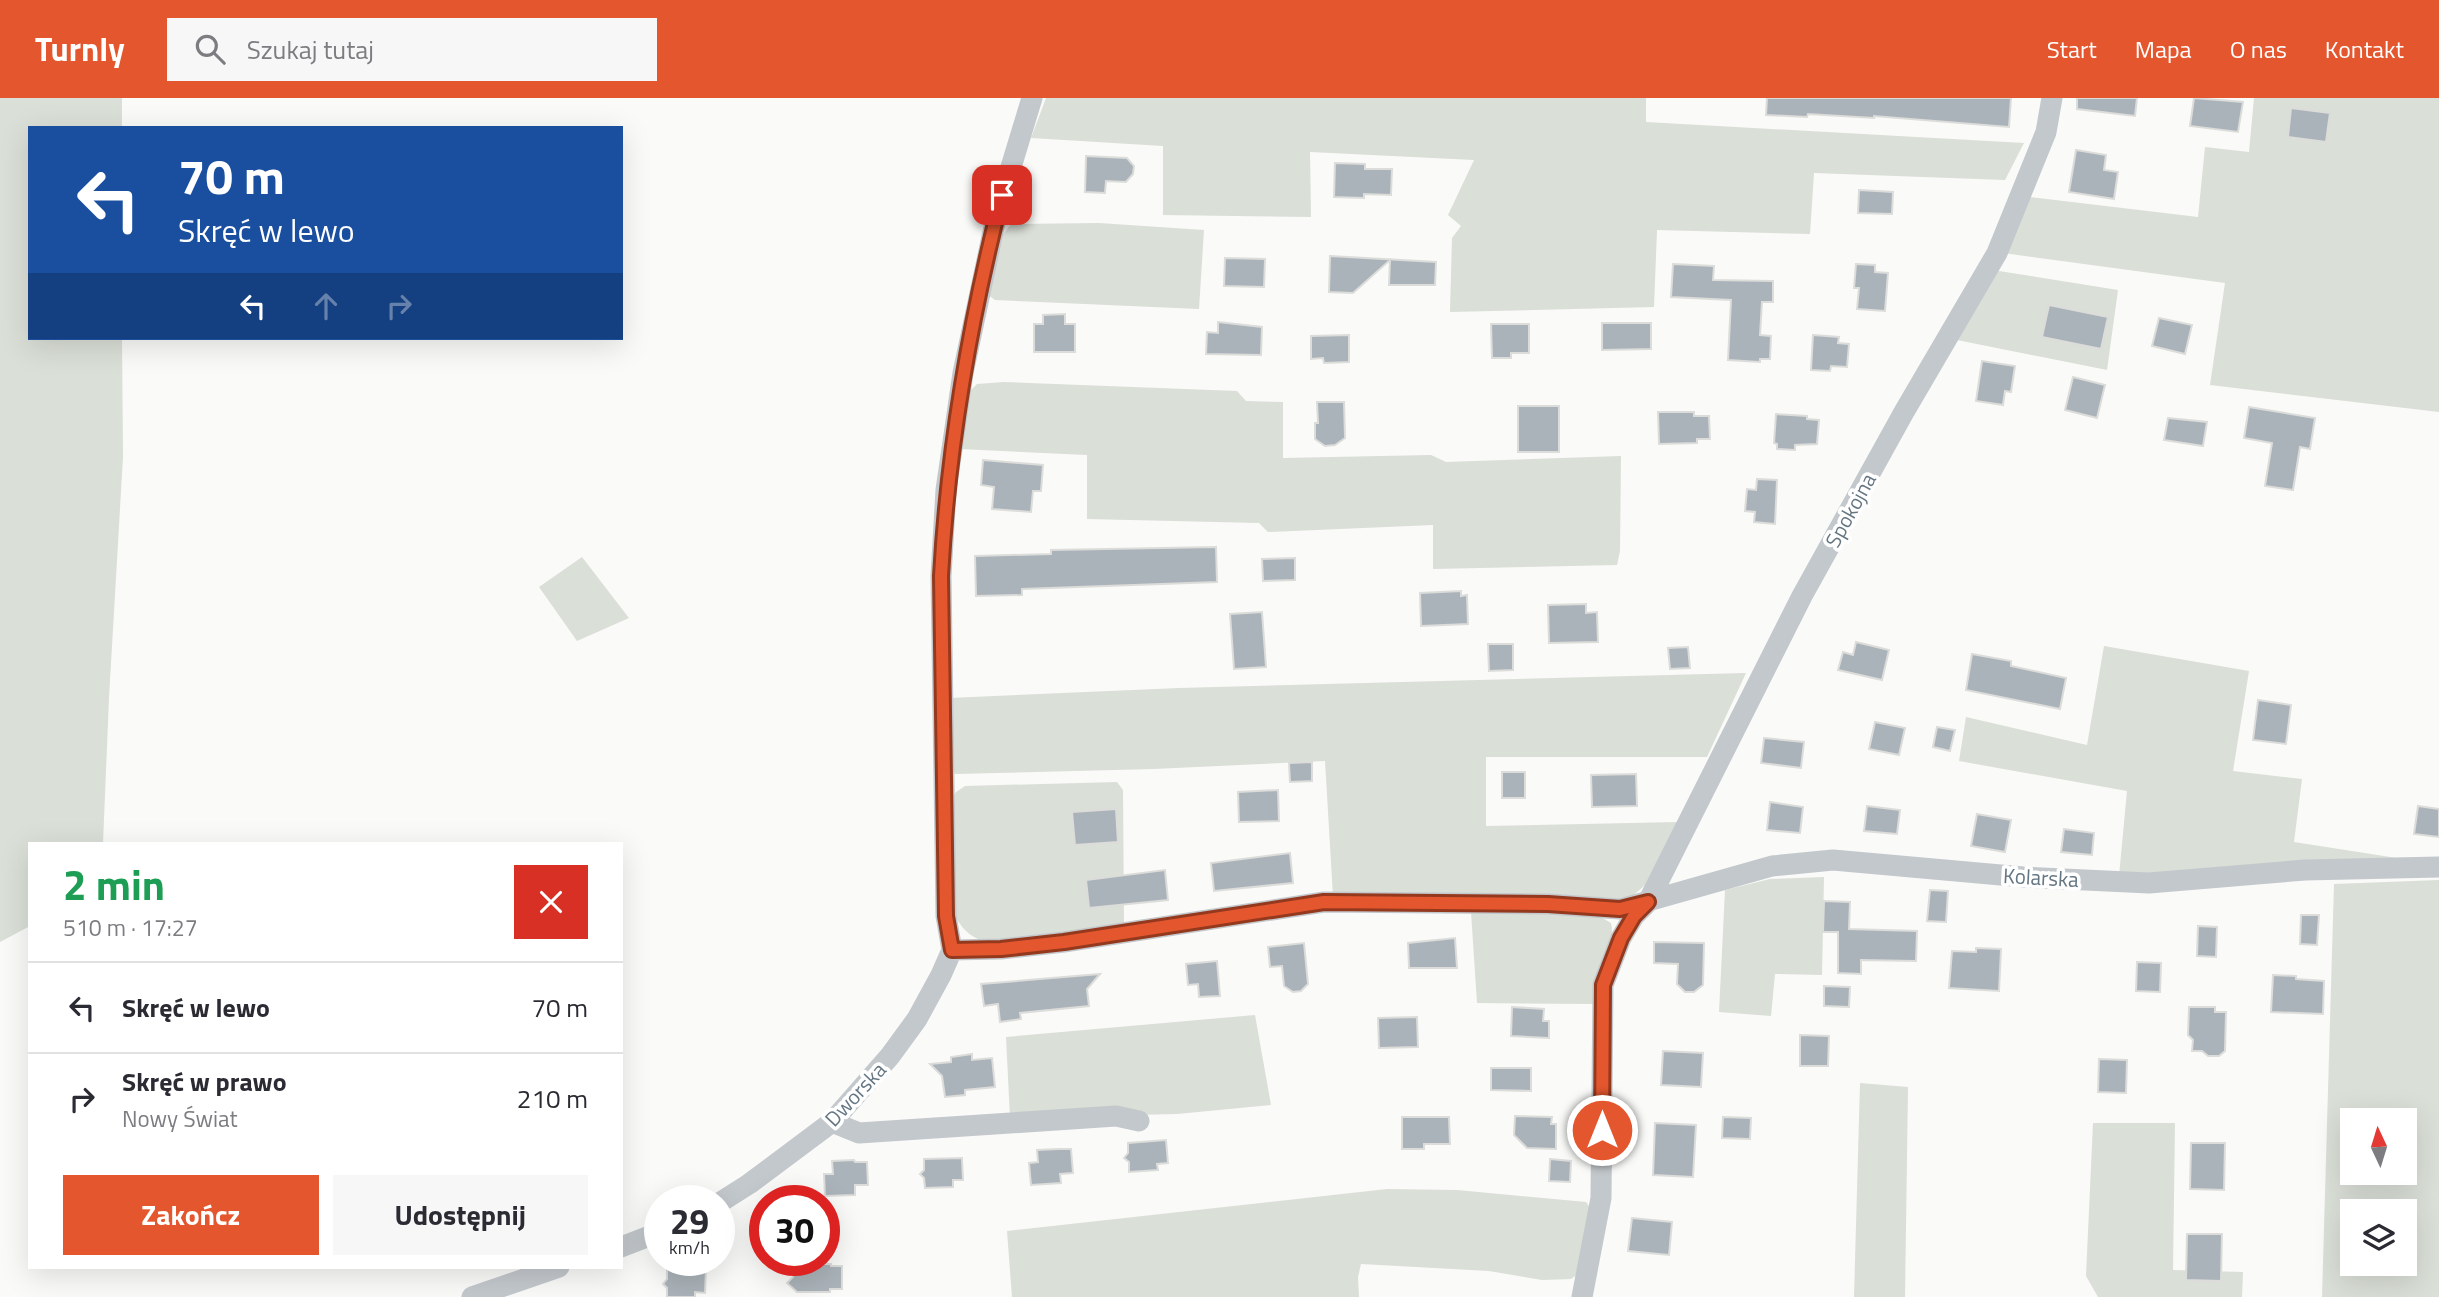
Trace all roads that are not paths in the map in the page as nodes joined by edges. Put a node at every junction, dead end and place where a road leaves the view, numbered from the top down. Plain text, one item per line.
1 (1032, 98) edge
2 (2052, 98) edge
3 (2439, 867) edge
4 (1641, 909) junction
5 (952, 950) junction
6 (1139, 1121) dead end
7 (832, 1122) junction
8 (735, 1193) edge
9 (644, 1238) edge
10 (623, 1246) edge
11 (553, 1269) edge
12 (472, 1297) edge
13 (1582, 1297) edge

1 - 5 street
2 - 4 street, Spokojna
3 - 4 street, Kolarska
4 - 5 street, Kolarska
4 - 13 street, Spokojna
5 - 7 street, Dworska
6 - 7 street
7 - 8 street, Dworska
9 - 10 street
11 - 12 street

